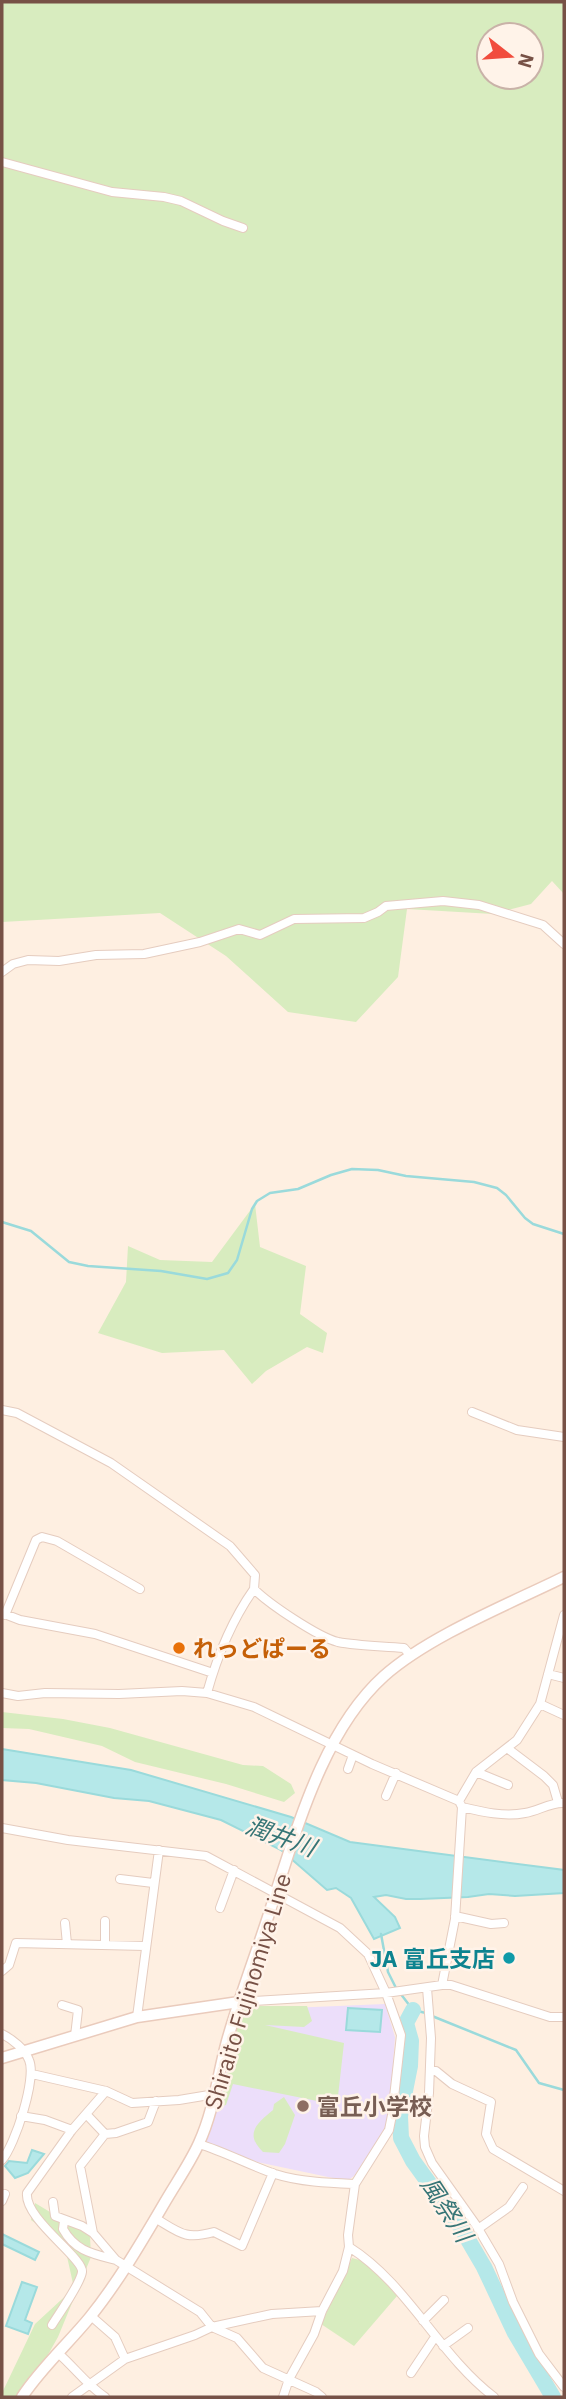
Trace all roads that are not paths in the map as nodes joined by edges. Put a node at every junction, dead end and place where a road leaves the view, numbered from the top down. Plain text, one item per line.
1 (2, 162) edge
2 (243, 228) dead end
3 (564, 944) edge
4 (2, 972) edge
5 (2, 1410) edge
6 (472, 1412) dead end
7 (564, 1437) edge
8 (564, 1577) edge
9 (140, 1589) dead end
10 (254, 1589) junction
11 (3, 1614) edge
12 (564, 1615) edge
13 (411, 1656) junction
14 (213, 1673) junction
15 (548, 1674) junction
16 (564, 1678) edge
17 (2, 1693) edge
18 (207, 1693) junction
19 (540, 1703) junction
20 (564, 1715) edge
21 (332, 1745) junction
22 (506, 1748) junction
23 (353, 1755) junction
24 (348, 1769) dead end
25 (476, 1772) junction
26 (396, 1773) junction
27 (508, 1785) dead end
28 (386, 1796) dead end
29 (561, 1803) edge
30 (461, 1804) junction
31 (2, 1828) edge
32 (159, 1850) junction
33 (234, 1870) junction
34 (120, 1879) dead end
35 (153, 1883) junction
36 (277, 1890) junction
37 (220, 1908) dead end
38 (455, 1916) junction
39 (105, 1921) dead end
40 (65, 1923) dead end
41 (504, 1923) dead end
42 (66, 1944) junction
43 (105, 1945) junction
44 (145, 1946) junction
45 (2, 1971) edge
46 (442, 1985) junction
47 (427, 1988) junction
48 (386, 1993) junction
49 (239, 2002) junction
50 (62, 2005) dead end
51 (137, 2017) junction
52 (564, 2017) edge
53 (2, 2034) edge
54 (75, 2036) junction
55 (23, 2051) junction
56 (2, 2058) edge
57 (430, 2071) junction
58 (32, 2074) junction
59 (106, 2091) junction
60 (215, 2094) junction
61 (156, 2101) junction
62 (87, 2115) junction
63 (21, 2116) junction
64 (72, 2130) junction
65 (106, 2134) junction
66 (199, 2144) junction
67 (2, 2160) edge
68 (273, 2173) junction
69 (355, 2184) junction
70 (523, 2187) dead end
71 (564, 2191) edge
72 (53, 2202) dead end
73 (155, 2218) junction
74 (64, 2221) junction
75 (478, 2229) junction
76 (93, 2233) junction
77 (349, 2247) junction
78 (116, 2260) junction
79 (128, 2266) junction
80 (444, 2300) dead end
81 (322, 2311) junction
82 (91, 2316) junction
83 (423, 2321) junction
84 (52, 2325) dead end
85 (212, 2327) junction
86 (468, 2328) dead end
87 (435, 2337) junction
88 (443, 2346) junction
89 (58, 2353) junction
90 (125, 2359) junction
91 (411, 2373) dead end
92 (289, 2379) junction
93 (87, 2385) junction
94 (564, 2387) edge
95 (22, 2397) edge
96 (72, 2397) edge
97 (105, 2397) edge
98 (283, 2397) edge
99 (322, 2397) edge
100 (494, 2397) edge

1 - 2 street
3 - 4 street
5 - 10 street
6 - 7 street
8 - 13 main road, Shiraito Fujinomiya Line
9 - 11 street
10 - 13 street
10 - 14 street
11 - 14 street
12 - 15 street
13 - 21 main road, Shiraito Fujinomiya Line
14 - 18 street
15 - 16 street
15 - 19 street
17 - 18 street
18 - 21 street
19 - 20 street
19 - 22 street
21 - 23 street
21 - 36 main road, Shiraito Fujinomiya Line
22 - 25 street
22 - 29 street
23 - 24 street
23 - 26 street
25 - 27 street
25 - 30 street
26 - 28 street
26 - 30 street
29 - 30 street
30 - 38 street
31 - 32 street
32 - 33 street
32 - 35 street
33 - 36 street
33 - 37 street
34 - 35 street
35 - 44 street
36 - 48 street
36 - 49 main road, Shiraito Fujinomiya Line
38 - 41 street
38 - 46 street
39 - 43 street
40 - 42 street
42 - 43 street
42 - 45 street
43 - 44 street
44 - 51 street
46 - 47 street
46 - 52 street
47 - 48 street
47 - 57 street
48 - 49 street
48 - 69 street
49 - 51 main road
49 - 60 main road, Shiraito Fujinomiya Line
50 - 54 street
51 - 54 main road
53 - 55 street
54 - 55 main road
55 - 56 main road
55 - 58 street
57 - 71 street
57 - 75 street
58 - 59 street
58 - 63 street
59 - 61 street
59 - 62 street
60 - 61 street
60 - 66 main road, Shiraito Fujinomiya Line
61 - 65 street
62 - 64 street
62 - 65 street
63 - 64 street
63 - 67 street
64 - 84 street
65 - 76 street
66 - 68 street
66 - 73 main road, Shiraito Fujinomiya Line
68 - 69 street
68 - 73 street
69 - 77 street
70 - 75 street
72 - 74 street
73 - 79 main road, Shiraito Fujinomiya Line
74 - 76 street
74 - 78 street
75 - 94 street
76 - 78 street
77 - 81 street
77 - 83 street
78 - 79 street
79 - 82 main road, Shiraito Fujinomiya Line
79 - 85 street
80 - 83 street
81 - 85 street
81 - 92 street
82 - 89 main road, Shiraito Fujinomiya Line
82 - 90 street
83 - 87 street
85 - 90 street
85 - 92 street
86 - 88 street
87 - 88 street
87 - 91 street
88 - 100 street
89 - 93 street
89 - 95 main road, Shiraito Fujinomiya Line
90 - 93 street
92 - 98 street
92 - 99 street
93 - 96 street
93 - 97 street

